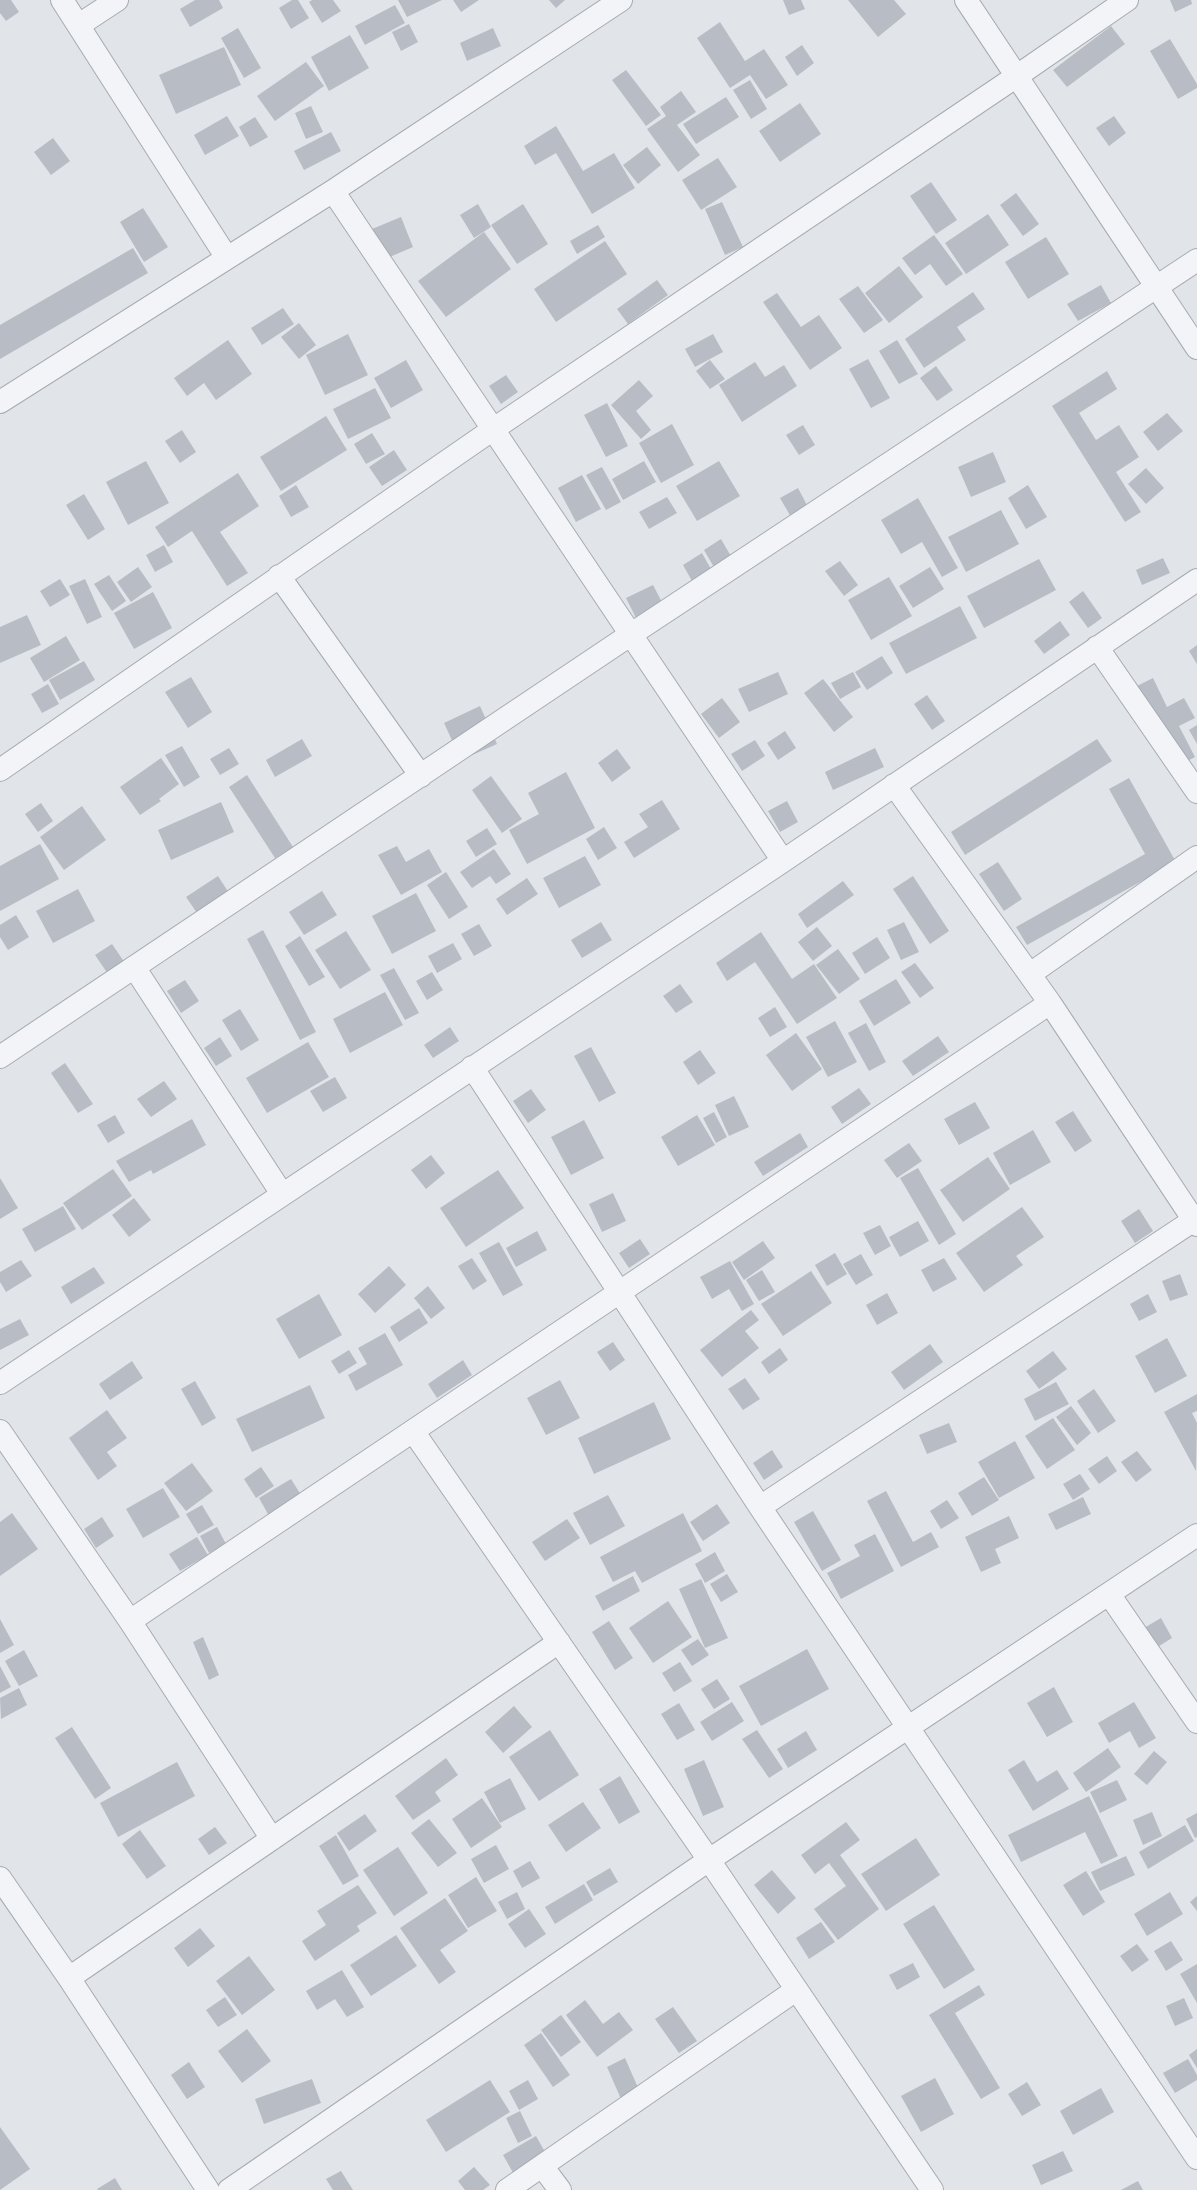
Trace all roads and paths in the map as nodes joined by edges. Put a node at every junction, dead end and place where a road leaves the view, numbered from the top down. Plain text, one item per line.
1 (62, 0) edge
2 (117, 0) edge
3 (621, 0) edge
4 (966, 0) edge
5 (1126, 0) edge
6 (79, 25) junction
7 (1017, 76) junction
8 (333, 190) junction
9 (227, 258) junction
10 (1197, 260) edge
11 (1157, 287) junction
12 (1197, 348) edge
13 (0, 402) edge
14 (492, 430) junction
15 (279, 576) junction
16 (1197, 580) edge
17 (630, 635) junction
18 (1097, 647) junction
19 (0, 770) edge
20 (421, 776) junction
21 (894, 785) junction
22 (1197, 792) edge
23 (1197, 857) edge
24 (783, 861) junction
25 (134, 967) junction
26 (1030, 974) junction
27 (1050, 1003) junction
28 (0, 1057) edge
29 (472, 1067) junction
30 (282, 1194) junction
31 (1196, 1221) edge
32 (619, 1292) junction
33 (0, 1383) edge
34 (0, 1431) edge
35 (414, 1431) junction
36 (760, 1507) junction
37 (1197, 1535) edge
38 (1109, 1594) junction
39 (130, 1621) junction
40 (559, 1642) junction
41 (1197, 1722) edge
42 (908, 1728) junction
43 (272, 1839) junction
44 (709, 1860) junction
45 (0, 1878) edge
46 (69, 1978) junction
47 (796, 1990) junction
48 (1197, 2158) edge
49 (542, 2166) junction
50 (208, 2190) edge
51 (229, 2190) edge
52 (507, 2190) edge
53 (560, 2190) edge
54 (932, 2190) edge

1 - 6 street
2 - 6 street
3 - 8 street
4 - 7 street
5 - 7 street
6 - 9 street
7 - 11 street
7 - 14 street
8 - 9 street
8 - 14 street
9 - 13 street
10 - 11 street
11 - 12 street
11 - 17 street
14 - 15 street
14 - 17 street
15 - 19 street
15 - 20 street
16 - 18 street
17 - 20 street
17 - 24 street
18 - 21 street
18 - 22 street
20 - 25 street
21 - 24 street
21 - 26 street
23 - 26 street
24 - 29 street
25 - 28 street
25 - 30 street
26 - 27 street
27 - 31 street
27 - 32 street
29 - 30 street
29 - 32 street
30 - 33 street
31 - 36 street
32 - 35 street
32 - 36 street
34 - 39 street
35 - 39 street
35 - 40 street
36 - 42 street
37 - 38 street
38 - 41 street
38 - 42 street
39 - 43 street
40 - 43 street
40 - 44 street
42 - 44 street
42 - 48 street
43 - 46 street
44 - 47 street
44 - 51 street
45 - 46 street
46 - 50 street
47 - 49 street
47 - 54 street
49 - 52 street
49 - 53 street

